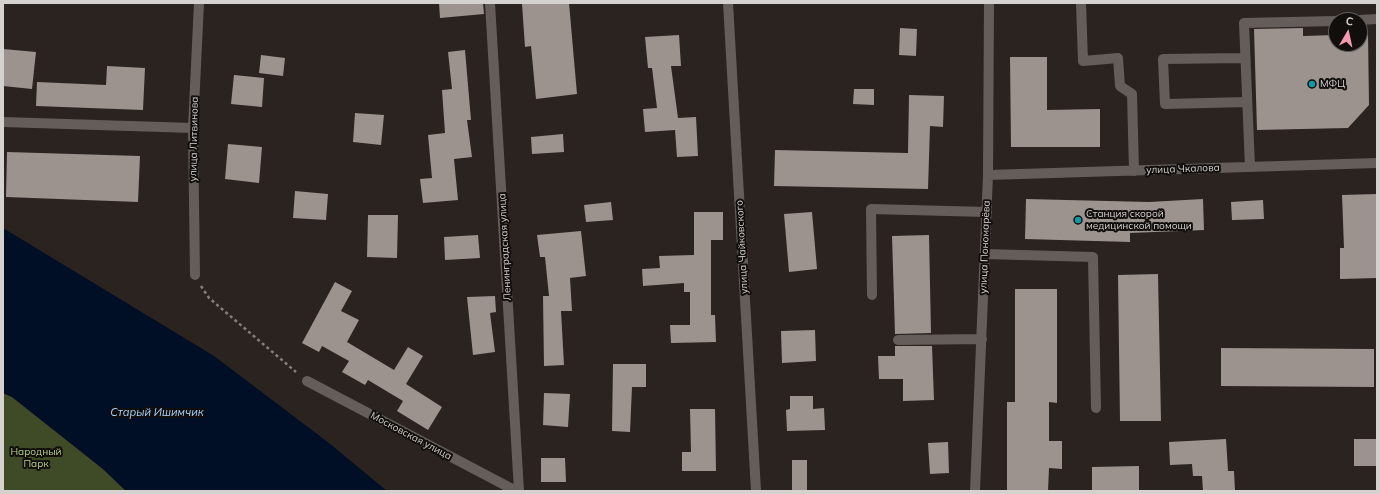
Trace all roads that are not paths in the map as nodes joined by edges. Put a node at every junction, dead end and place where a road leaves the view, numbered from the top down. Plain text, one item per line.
1 (199, 3) edge
2 (490, 3) edge
3 (728, 3) edge
4 (989, 3) edge
5 (1081, 3) edge
6 (1328, 21) edge
7 (1245, 58) junction
8 (1247, 102) junction
9 (3, 122) edge
10 (193, 128) junction
11 (1377, 163) edge
12 (1250, 167) junction
13 (1134, 171) junction
14 (988, 175) junction
15 (987, 212) junction
16 (985, 254) junction
17 (195, 275) road end
18 (872, 295) dead end
19 (982, 339) junction
20 (898, 340) dead end
21 (307, 381) road end
22 (1096, 408) dead end
23 (516, 491) edge
24 (519, 491) edge
25 (756, 491) edge
26 (975, 491) edge

1 - 10 street, улица Литвинова
2 - 24 street, Ленинградская улица
3 - 25 street, улица Чайковского
4 - 14 street, улица Пономарёва
5 - 13 street
6 - 7 street
7 - 8 street
7 - 8 street
8 - 12 street
9 - 10 street
10 - 17 street, улица Литвинова
11 - 12 street, улица Чкалова
12 - 13 street, улица Чкалова
13 - 14 street, улица Чкалова
14 - 15 street, улица Пономарёва
15 - 16 street, улица Пономарёва
15 - 18 street
16 - 19 street, улица Пономарёва
16 - 22 street
19 - 20 street
19 - 26 street, улица Пономарёва
21 - 23 street, Московская улица

